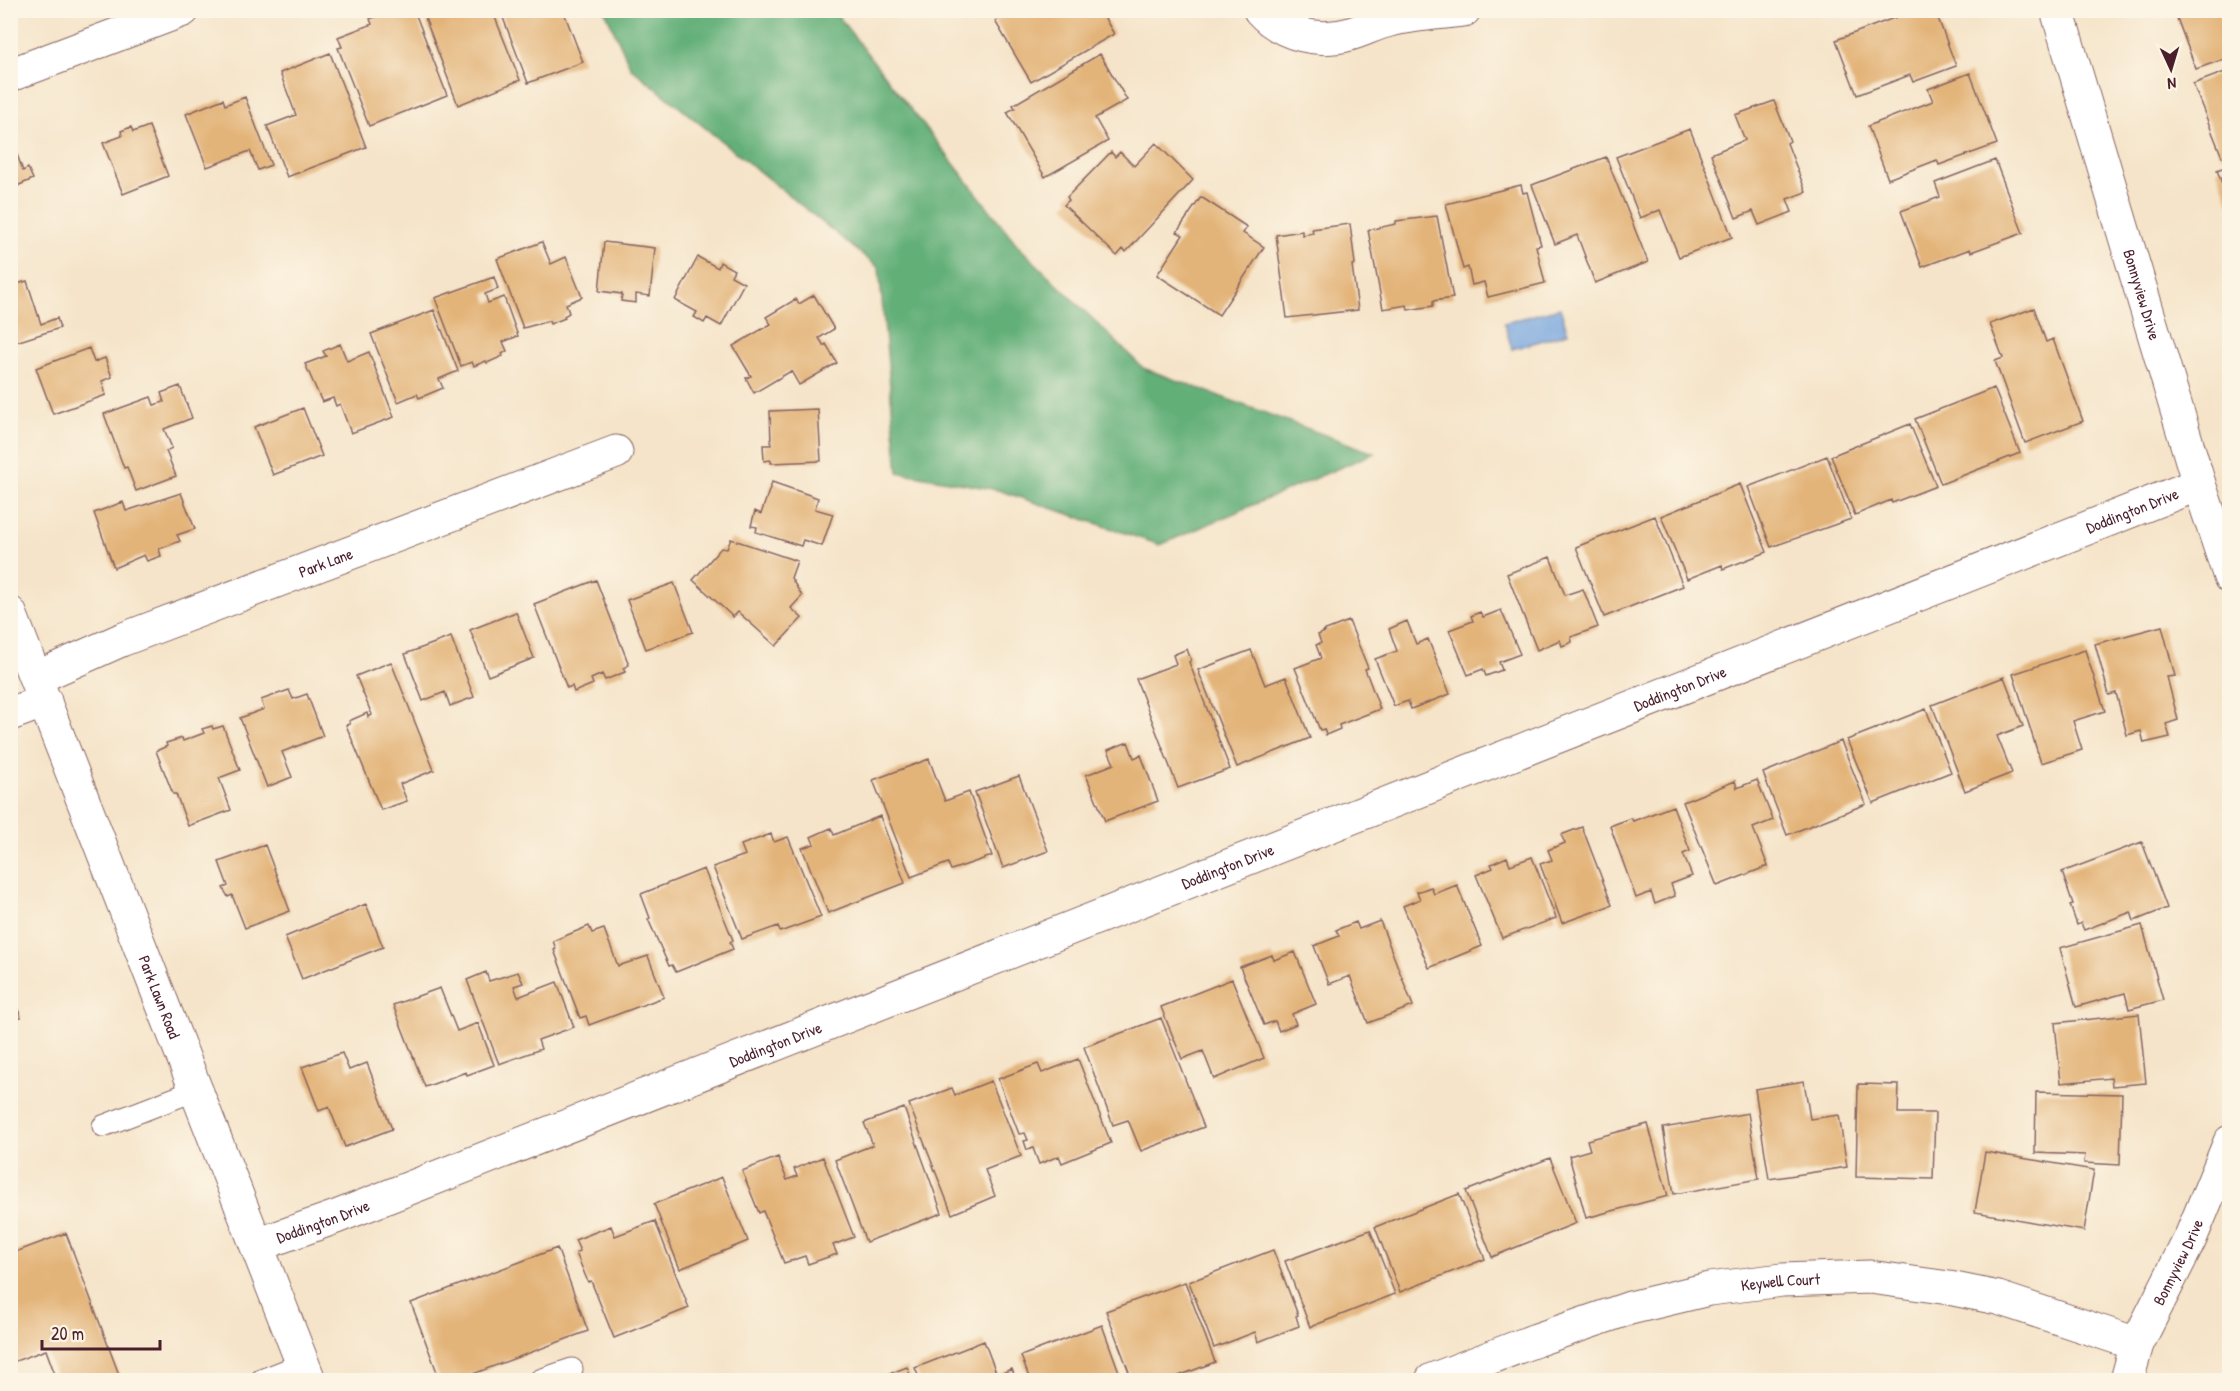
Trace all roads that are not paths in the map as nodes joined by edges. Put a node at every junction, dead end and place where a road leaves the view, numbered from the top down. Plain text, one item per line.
1 (183, 10) edge
2 (1260, 10) edge
3 (1464, 10) edge
4 (2057, 10) edge
5 (10, 75) edge
6 (616, 452) dead end
7 (2199, 484) junction
8 (2229, 577) edge
9 (10, 613) edge
10 (40, 689) junction
11 (10, 714) edge
12 (196, 1090) junction
13 (103, 1126) dead end
14 (2229, 1142) edge
15 (257, 1245) junction
16 (2137, 1344) junction
17 (572, 1369) dead end
18 (306, 1372) edge
19 (261, 1380) edge
20 (540, 1380) edge
21 (1432, 1380) edge
22 (2127, 1380) edge

1 - 5 street
2 - 3 street
4 - 7 street, Bonnyview Drive
6 - 10 street, Park Lane
7 - 8 street, Bonnyview Drive
7 - 15 street, Doddington Drive
9 - 10 street, Park Lawn Road
10 - 11 street, Park Lane
10 - 12 street, Park Lawn Road
12 - 13 lane
12 - 15 street, Park Lawn Road
14 - 16 street, Bonnyview Drive
15 - 18 street, Park Lawn Road
16 - 21 street, Keywell Court
16 - 22 street, Bonnyview Drive
17 - 20 lane
18 - 19 lane

